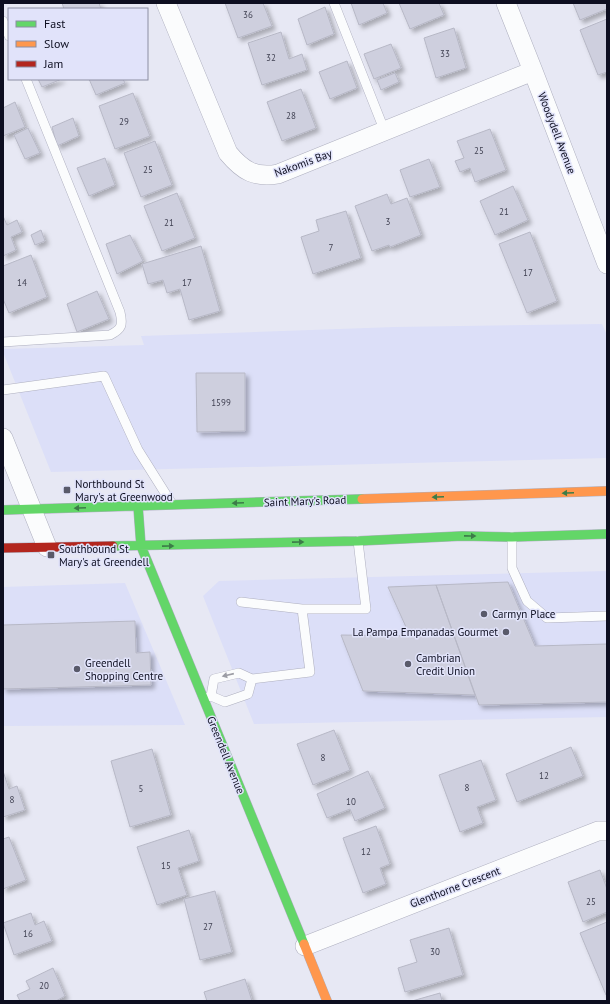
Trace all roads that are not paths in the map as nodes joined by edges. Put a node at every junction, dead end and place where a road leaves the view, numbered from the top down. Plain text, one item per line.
1 (166, 3) edge
2 (334, 3) edge
3 (506, 3) edge
4 (3, 21) edge
5 (8, 34) edge
6 (533, 71) junction
7 (26, 80) edge
8 (385, 132) junction
9 (607, 264) edge
10 (3, 342) edge
11 (3, 390) edge
12 (3, 438) edge
13 (607, 491) edge
14 (172, 505) junction
15 (138, 506) junction
16 (32, 509) junction
17 (3, 510) edge
18 (607, 534) edge
19 (512, 537) junction
20 (358, 541) junction
21 (141, 546) junction
22 (47, 547) junction
23 (3, 548) edge
24 (241, 602) dead end
25 (302, 609) junction
26 (607, 616) edge
27 (252, 679) junction
28 (207, 697) junction
29 (607, 831) edge
30 (305, 946) junction
31 (327, 1001) edge

1 - 8 street, Nakomis Bay
2 - 8 lane
3 - 6 street, Woodydell Avenue
4 - 5 lane
6 - 8 street, Nakomis Bay
6 - 9 street, Woodydell Avenue
7 - 10 lane
11 - 14 lane
12 - 16 street
13 -> 14 main road, Saint Mary's Road
14 - 15 main road, Saint Mary's Road
15 -> 16 main road, Saint Mary's Road
15 - 21 main road, Greendell Avenue
16 - 17 main road, Saint Mary's Road
16 - 22 street
18 - 19 main road
20 -> 19 main road
19 - 26 lane
21 -> 20 main road
20 - 25 lane
21 - 22 main road
21 - 28 main road, Greendell Avenue
22 - 23 main road
24 - 25 lane
25 - 27 lane
27 - 28 lane
27 -> 28 lane
28 - 30 main road, Greendell Avenue
29 - 30 street, Glenthorne Crescent
30 - 31 main road, Greendell Avenue

